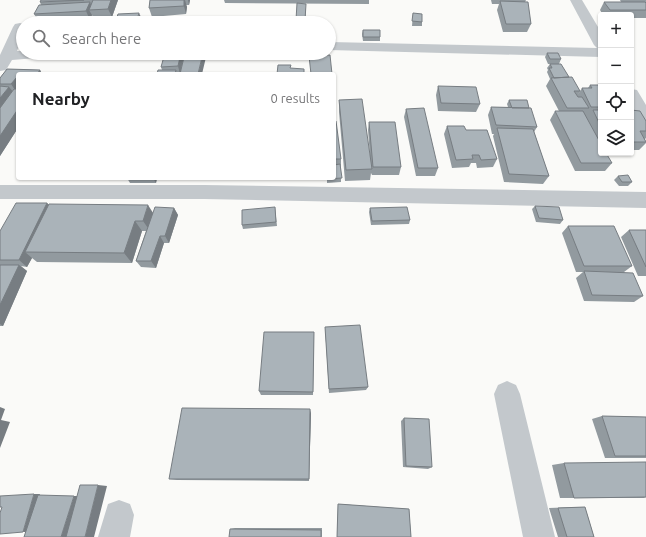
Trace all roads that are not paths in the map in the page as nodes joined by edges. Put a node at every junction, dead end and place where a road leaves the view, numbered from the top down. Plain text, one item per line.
1 (576, 0) edge
2 (16, 36) edge
3 (598, 40) edge
4 (336, 46) edge
5 (598, 53) edge
6 (16, 60) edge
7 (4, 62) edge
8 (634, 99) edge
9 (646, 119) edge
10 (0, 192) edge
11 (646, 200) edge
12 (507, 394) dead end
13 (539, 537) edge

1 - 3 street
2 - 7 street
4 - 5 street
6 - 7 street
8 - 9 street
10 - 11 street
12 - 13 street

